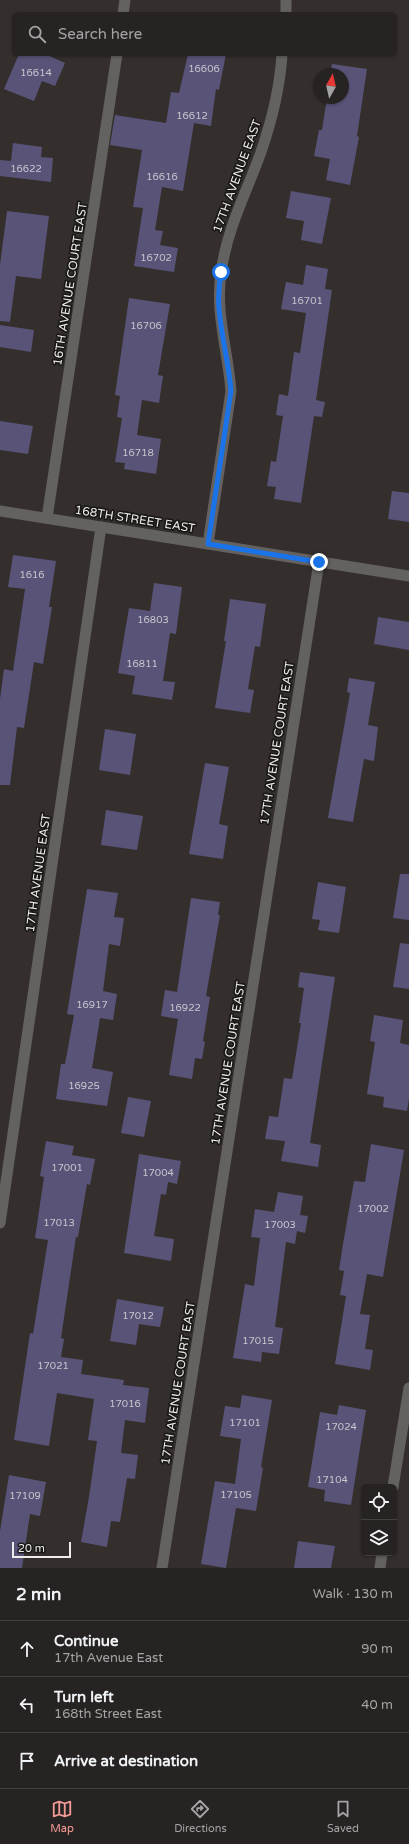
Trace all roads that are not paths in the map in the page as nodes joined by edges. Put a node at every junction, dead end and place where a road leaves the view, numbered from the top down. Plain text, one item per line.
1 (125, 0) edge
2 (286, 0) edge
3 (123, 12) edge
4 (286, 12) edge
5 (117, 56) edge
6 (282, 56) edge
7 (0, 511) edge
8 (48, 518) junction
9 (101, 528) junction
10 (208, 544) junction
11 (319, 562) junction
12 (409, 576) edge
13 (0, 1223) edge
14 (409, 1388) edge
15 (393, 1484) edge
16 (382, 1556) edge
17 (162, 1568) edge
18 (380, 1568) edge

1 - 3 street
2 - 4 street
5 - 8 street, 16TH AVENUE COURT EAST
6 - 10 street, 17TH AVENUE EAST
7 - 8 street, 168TH STREET EAST
8 - 9 street, 168TH STREET EAST
9 - 10 street, 168TH STREET EAST
9 - 13 street, 17TH AVENUE EAST
10 - 11 street, 168TH STREET EAST
11 - 12 street, 168TH STREET EAST
11 - 17 street, 17TH AVENUE COURT EAST
14 - 15 street
16 - 18 street

